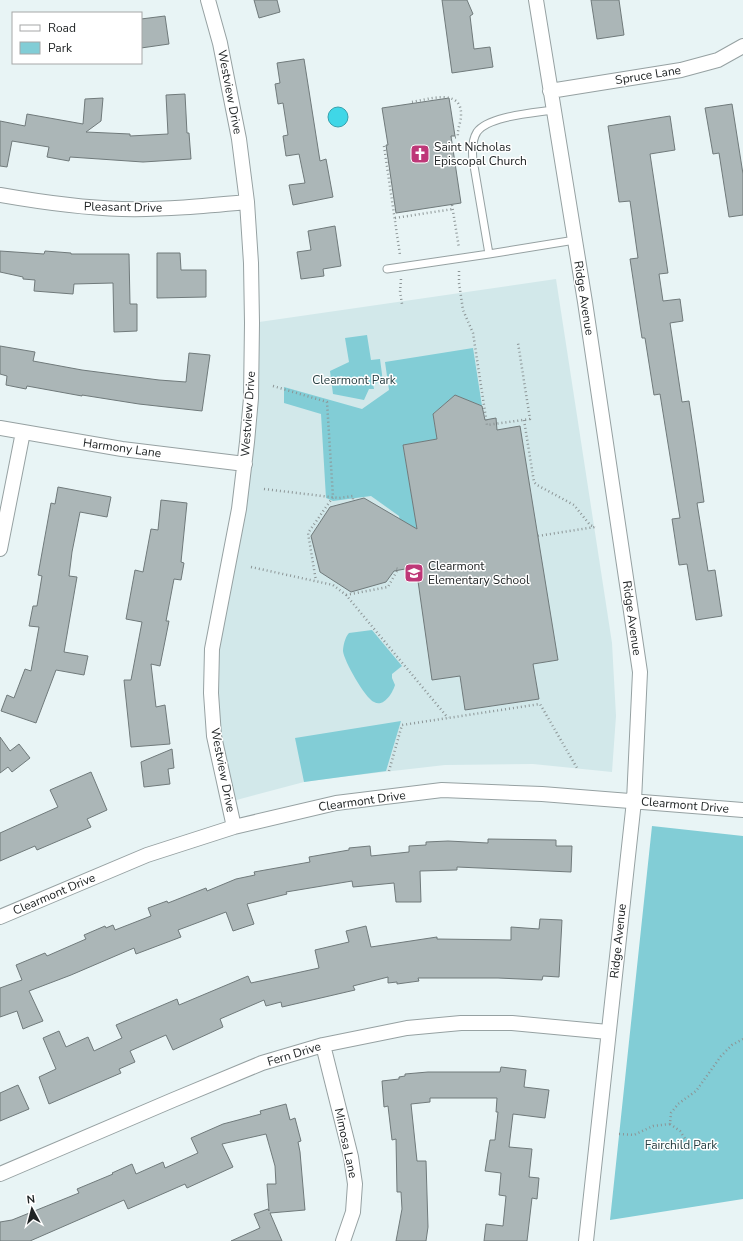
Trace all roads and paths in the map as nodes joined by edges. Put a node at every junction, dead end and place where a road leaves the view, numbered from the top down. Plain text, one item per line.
1 (208, 0) edge
2 (536, 0) edge
3 (743, 46) edge
4 (550, 91) junction
5 (412, 102) dead end
6 (554, 110) junction
7 (458, 137) dead end
8 (384, 146) dead end
9 (0, 195) edge
10 (247, 202) junction
11 (452, 205) dead end
12 (453, 209) junction
13 (395, 218) junction
14 (575, 240) junction
15 (489, 254) junction
16 (459, 258) junction
17 (402, 267) junction
18 (387, 269) dead end
19 (402, 304) dead end
20 (518, 343) dead end
21 (273, 386) dead end
22 (524, 420) junction
23 (0, 428) edge
24 (23, 432) junction
25 (245, 464) junction
26 (264, 489) dead end
27 (333, 497) junction
28 (353, 501) dead end
29 (538, 536) dead end
30 (0, 549) edge
31 (251, 566) dead end
32 (395, 568) dead end
33 (316, 581) junction
34 (346, 596) junction
35 (448, 718) junction
36 (577, 768) dead end
37 (389, 770) dead end
38 (634, 801) junction
39 (743, 810) edge
40 (234, 827) junction
41 (0, 917) edge
42 (608, 1032) junction
43 (743, 1039) edge
44 (323, 1045) junction
45 (670, 1124) junction
46 (619, 1134) dead end
47 (692, 1149) dead end
48 (0, 1174) edge
49 (343, 1241) edge
50 (586, 1241) edge

1 - 10 street, Westview Drive
2 - 4 street, Ridge Avenue
3 - 4 street, Spruce Lane
4 - 6 street, Ridge Avenue
5 - 7 path
6 - 14 street, Ridge Avenue
6 - 15 lane
8 - 13 path
9 - 10 street, Pleasant Drive
10 - 25 street, Westview Drive
11 - 12 path
12 - 13 path
12 - 16 path
13 - 17 path
14 - 15 lane
14 - 38 street, Ridge Avenue
15 - 16 lane
16 - 17 lane
16 - 22 path
17 - 18 lane
17 - 19 path
20 - 22 path
21 - 27 path
22 - 29 path
23 - 24 street, Harmony Lane
24 - 25 street, Harmony Lane
24 - 30 street
25 - 40 street, Westview Drive
26 - 27 path
27 - 28 path
27 - 33 path
31 - 33 path
32 - 34 path
33 - 34 path
34 - 35 path
35 - 36 path
35 - 37 path
38 - 39 street, Clearmont Drive
38 - 40 street, Clearmont Drive
38 - 42 street, Ridge Avenue
40 - 41 street, Clearmont Drive
42 - 44 street, Fern Drive
42 - 50 street, Ridge Avenue
43 - 45 path
44 - 48 street, Fern Drive
44 - 49 street, Mimosa Lane
45 - 46 path
45 - 47 path

